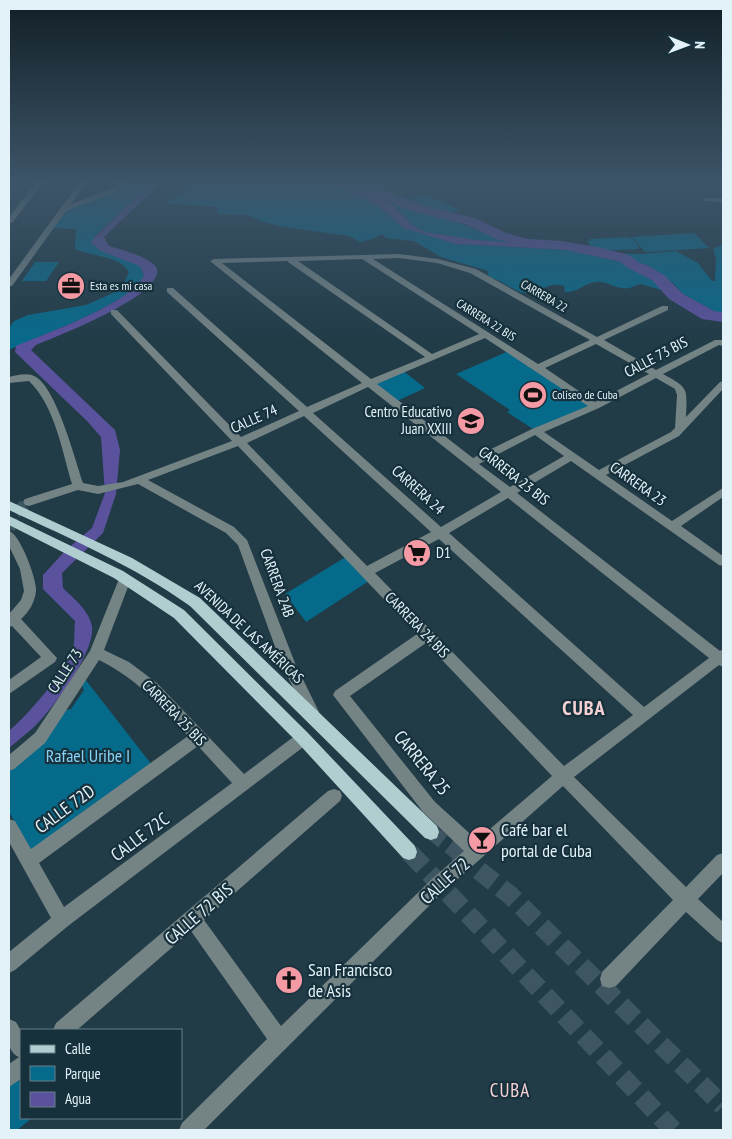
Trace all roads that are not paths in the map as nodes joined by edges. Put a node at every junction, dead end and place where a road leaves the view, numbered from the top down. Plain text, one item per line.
1 (44, 236) edge
2 (364, 257) junction
3 (291, 260) junction
4 (214, 261) joint
5 (9, 284) edge
6 (170, 290) dead end
7 (665, 308) dead end
8 (114, 312) dead end
9 (485, 335) junction
10 (596, 340) junction
11 (721, 342) edge
12 (431, 357) junction
13 (538, 368) junction
14 (656, 375) junction
15 (9, 380) edge
16 (370, 383) junction
17 (723, 384) edge
18 (595, 406) junction
19 (306, 412) junction
20 (680, 428) junction
21 (536, 431) junction
22 (239, 442) junction
23 (572, 456) junction
24 (472, 463) junction
25 (599, 474) junction
26 (139, 480) junction
27 (78, 486) junction
28 (510, 492) junction
29 (723, 492) edge
30 (29, 502) tunnel mouth
31 (9, 506) edge
32 (9, 520) edge
33 (673, 526) junction
34 (441, 532) junction
35 (9, 535) edge
36 (13, 555) edge
37 (723, 562) edge
38 (366, 572) junction
39 (125, 579) junction
40 (11, 621) edge
41 (426, 635) junction
42 (96, 653) junction
43 (722, 658) edge
44 (9, 688) edge
45 (643, 715) junction
46 (316, 719) junction
47 (198, 738) junction
48 (296, 743) dead end
49 (9, 764) edge
50 (563, 776) junction
51 (243, 784) junction
52 (334, 796) dead end
53 (9, 827) edge
54 (431, 832) tunnel mouth
55 (409, 852) tunnel mouth
56 (477, 852) junction
57 (28, 861) junction
58 (723, 861) edge
59 (686, 900) junction
60 (193, 919) junction
61 (62, 920) junction
62 (723, 934) edge
63 (9, 964) edge
64 (609, 979) dead end
65 (9, 1029) edge
66 (64, 1029) edge
67 (280, 1041) junction
68 (20, 1046) edge
69 (20, 1067) edge
70 (9, 1077) edge
71 (189, 1130) edge

1 - 5 street
2 - 3 street, CARRERA 22
2 - 9 street, CARRERA 22 BIS
2 - 10 street, CARRERA 22
3 - 4 street, CARRERA 22
3 - 12 street
4 - 16 street, CARRERA 23 BIS
6 - 19 street, CARRERA 24
7 - 10 street
8 - 22 street, CARRERA 24 BIS
9 - 12 street, CALLE 74
9 - 13 street, CARRERA 22 BIS
10 - 13 street
10 - 14 street, CARRERA 22
11 - 14 street, CALLE 73 BIS
12 - 16 street, CALLE 74
13 - 18 street, CARRERA 22 BIS
14 - 18 street, CALLE 73 BIS
14 - 20 street, CARRERA 22
15 - 27 street
16 - 19 street, CALLE 74
16 - 24 street, CARRERA 23 BIS
17 - 20 street
18 - 21 street, CALLE 73 BIS
19 - 22 street, CALLE 74
19 - 34 street, CARRERA 24
20 - 25 street
21 - 23 street, CARRERA 23
21 - 24 street, CALLE 73 BIS
22 - 26 street, CALLE 74
22 - 38 street, CARRERA 24 BIS
23 - 25 street, CARRERA 23
23 - 28 street
24 - 28 street, CARRERA 23 BIS
25 - 33 street, CARRERA 23
26 - 27 street, CALLE 74
26 - 46 street, CARRERA 24B
27 - 30 street, CALLE 74
28 - 34 street
28 - 43 street, CARRERA 23 BIS
29 - 33 street
31 - 46 main road, AVENIDA DE LAS AMÉRICAS
32 - 39 main road
33 - 37 street, CARRERA 23
34 - 38 street
34 - 45 street, CARRERA 24
35 - 36 street
36 - 40 street
38 - 41 street, CARRERA 24 BIS
39 - 42 street, CALLE 73
39 - 55 main road
40 - 44 street
41 - 50 street, CARRERA 24 BIS
41 - 56 street, CARRERA 25
42 - 47 street, CARRERA 25 BIS
42 - 49 street, CALLE 73
43 - 45 street, CALLE 72
45 - 50 street, CALLE 72
46 - 54 main road, AVENIDA DE LAS AMÉRICAS
47 - 51 street, CARRERA 25 BIS
47 - 57 street, CALLE 72D
48 - 51 street, CALLE 72C
50 - 56 street, CALLE 72
50 - 59 street, CARRERA 24 BIS
51 - 61 street, CALLE 72C
52 - 60 street, CALLE 72 BIS
53 - 57 street
56 - 67 street, CALLE 72
57 - 61 street
58 - 59 street
59 - 62 street, CARRERA 24 BIS
59 - 64 street
60 - 66 street, CALLE 72 BIS
60 - 67 street
61 - 63 street, CALLE 72C
65 - 68 street
67 - 71 street, CALLE 72
69 - 70 street

